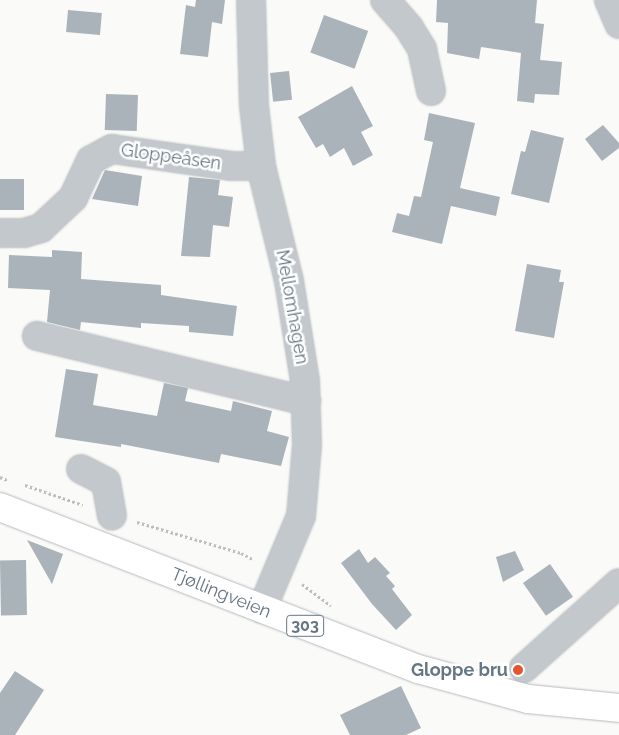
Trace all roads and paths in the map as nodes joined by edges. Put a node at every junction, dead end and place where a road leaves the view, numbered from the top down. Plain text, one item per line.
1 (252, 0) edge
2 (385, 0) edge
3 (609, 0) edge
4 (619, 24) edge
5 (432, 91) dead end
6 (262, 166) junction
7 (0, 233) edge
8 (36, 336) dead end
9 (306, 401) junction
10 (81, 469) dead end
11 (0, 477) edge
12 (9, 480) dead end
13 (19, 483) dead end
14 (0, 507) edge
15 (112, 515) junction
16 (279, 573) junction
17 (619, 583) edge
18 (262, 609) junction
19 (335, 609) dead end
20 (524, 668) dead end
21 (619, 708) edge

1 - 6 street, Mellomhagen
2 - 5 street
3 - 4 street
6 - 7 street, Gloppeåsen
6 - 9 street, Mellomhagen
8 - 9 street
9 - 16 street, Mellomhagen
10 - 15 street
11 - 12 path
13 - 15 path
14 - 18 main road, Tjøllingveien / 303
15 - 16 path
16 - 18 street, Mellomhagen
16 - 19 path
17 - 20 street
18 - 21 main road, Tjøllingveien / 303

